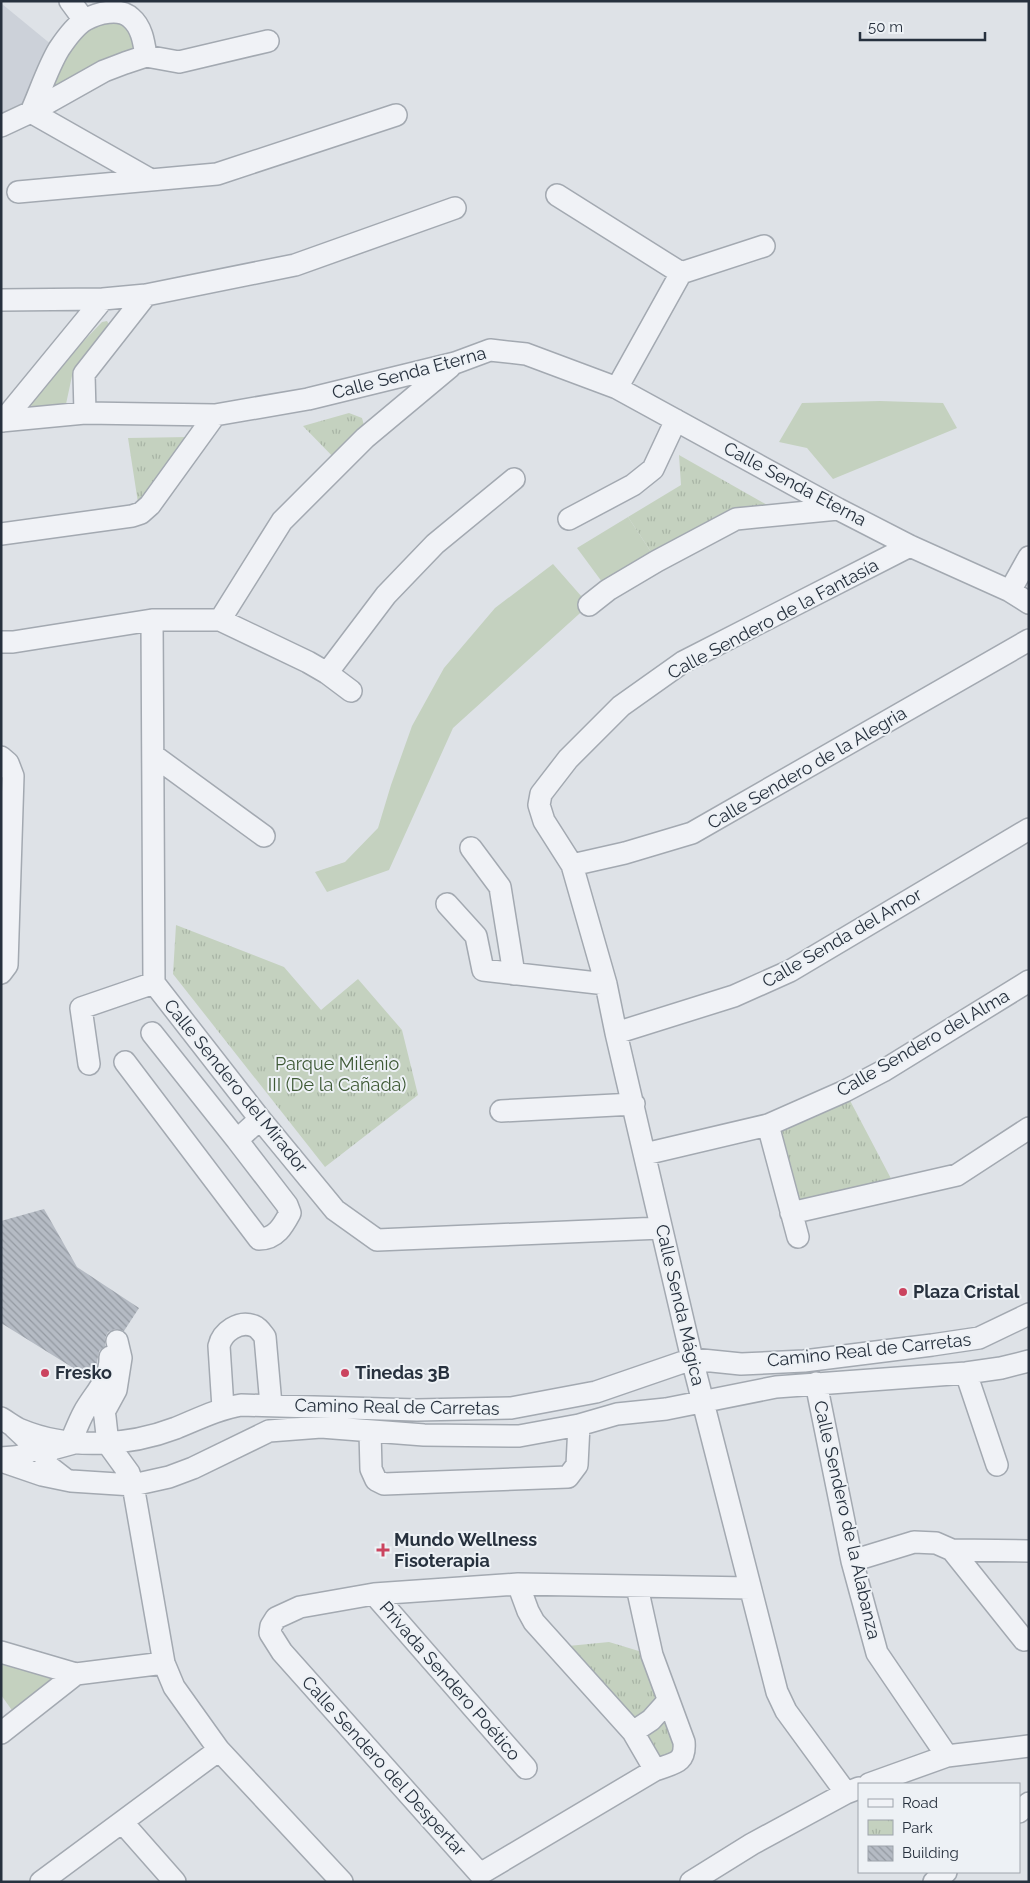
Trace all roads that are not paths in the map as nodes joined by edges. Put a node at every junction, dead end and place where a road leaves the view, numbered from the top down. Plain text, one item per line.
1 (70, 1) edge
2 (84, 20) junction
3 (268, 41) dead end
4 (146, 56) junction
5 (31, 112) junction
6 (396, 114) dead end
7 (1, 126) edge
8 (149, 179) junction
9 (18, 192) dead end
10 (556, 195) dead end
11 (455, 208) dead end
12 (764, 246) dead end
13 (681, 273) junction
14 (146, 295) junction
15 (103, 299) junction
16 (1, 300) edge
17 (455, 364) junction
18 (617, 388) junction
19 (85, 413) junction
20 (216, 416) junction
21 (676, 420) junction
22 (2, 421) edge
23 (514, 479) dead end
24 (838, 509) junction
25 (569, 519) dead end
26 (1, 534) edge
27 (910, 546) junction
28 (1029, 557) edge
29 (1010, 591) junction
30 (1029, 604) edge
31 (588, 605) dead end
32 (152, 620) junction
33 (220, 620) junction
34 (1029, 640) edge
35 (1, 642) edge
36 (327, 673) junction
37 (351, 691) dead end
38 (153, 755) junction
39 (1, 757) edge
40 (540, 805) joint
41 (1029, 828) edge
42 (264, 836) dead end
43 (471, 848) dead end
44 (572, 865) junction
45 (447, 904) dead end
46 (1, 973) edge
47 (514, 974) junction
48 (1029, 981) edge
49 (154, 983) junction
50 (606, 984) junction
51 (152, 1032) dead end
52 (616, 1033) junction
53 (125, 1062) dead end
54 (89, 1064) dead end
55 (634, 1104) junction
56 (501, 1111) dead end
57 (260, 1119) junction
58 (768, 1125) junction
59 (1029, 1128) edge
60 (237, 1140) junction
61 (645, 1154) junction
62 (791, 1213) junction
63 (661, 1228) junction
64 (798, 1237) dead end
65 (1029, 1314) edge
66 (692, 1359) junction
67 (1029, 1361) edge
68 (966, 1373) junction
69 (816, 1383) junction
70 (703, 1402) junction
71 (270, 1405) junction
72 (223, 1408) junction
73 (5, 1420) edge
74 (579, 1425) junction
75 (370, 1432) junction
76 (74, 1442) junction
77 (108, 1444) junction
78 (1, 1459) edge
79 (997, 1465) dead end
80 (65, 1479) junction
81 (133, 1485) junction
82 (952, 1550) junction
83 (1029, 1551) edge
84 (852, 1561) junction
85 (518, 1584) junction
86 (637, 1586) junction
87 (750, 1588) junction
88 (374, 1594) junction
89 (1024, 1640) dead end
90 (1, 1652) edge
91 (164, 1663) junction
92 (76, 1674) junction
93 (668, 1701) junction
94 (633, 1732) junction
95 (1, 1733) edge
96 (1029, 1746) edge
97 (219, 1750) junction
98 (947, 1756) junction
99 (526, 1768) dead end
100 (655, 1770) junction
101 (872, 1783) edge
102 (852, 1790) edge
103 (123, 1823) junction
104 (945, 1873) edge
105 (41, 1882) edge
106 (175, 1882) edge
107 (342, 1882) edge
108 (691, 1882) edge
109 (934, 1882) edge

1 - 2 street
2 - 4 street
2 - 5 street
3 - 4 street
4 - 5 street
5 - 7 street
5 - 8 street
6 - 8 street
8 - 9 street
10 - 13 street
11 - 14 street
12 - 13 street
13 - 18 street
14 - 15 street
14 - 19 street
15 - 16 street
15 - 22 street
17 - 18 street, Calle Senda Eterna
17 - 20 street, Calle Senda Eterna
17 - 33 street
18 - 21 street, Calle Senda Eterna
19 - 20 street, Calle Senda Eterna
19 - 22 street, Calle Senda Eterna
20 - 26 street
21 - 24 street, Calle Senda Eterna
21 - 25 street
23 - 36 street
24 - 27 street, Calle Senda Eterna
24 - 31 street
27 - 29 street, Calle Senda Eterna
27 - 40 street, Calle Sendero de la Fantasía
28 - 29 street
29 - 30 street, Calle Senda Eterna
32 - 33 street
32 - 35 street
32 - 38 street, Calle Sendero del Mirador
33 - 36 street
34 - 44 street, Calle Sendero de la Alegria
36 - 37 street
38 - 42 street
38 - 49 street, Calle Sendero del Mirador
39 - 46 street
40 - 44 street, Calle Senda Mágica
41 - 52 street, Calle Senda del Amor
43 - 47 street
44 - 50 street, Calle Senda Mágica
45 - 47 street
47 - 50 street
48 - 58 street, Calle Sendero del Alma
49 - 54 street
49 - 57 street, Calle Sendero del Mirador
50 - 52 street, Calle Senda Mágica
51 - 60 street
52 - 55 street, Calle Senda Mágica
53 - 60 street
55 - 56 street
55 - 61 street, Calle Senda Mágica
57 - 60 street
57 - 63 street, Calle Sendero del Mirador
58 - 61 street, Calle Sendero del Alma
58 - 62 street
59 - 62 street
61 - 63 street, Calle Senda Mágica
62 - 64 street
63 - 66 street, Calle Senda Mágica
65 - 66 street, Camino Real de Carretas
66 - 70 street, Calle Senda Mágica
66 - 71 street, Camino Real de Carretas
67 - 68 street, Camino Real de Carretas
68 - 69 street, Camino Real de Carretas
68 - 79 street
69 - 70 street, Camino Real de Carretas
69 - 84 street, Calle Sendero de la Alabanza
70 - 74 street, Camino Real de Carretas
70 - 87 street, Calle Senda Mágica
71 - 72 street, Camino Real de Carretas
71 - 72 street
72 - 77 street, Camino Real de Carretas
73 - 76 street, Camino Real de Carretas
73 - 78 street
74 - 75 street, Camino Real de Carretas
74 - 75 street
75 - 81 street, Camino Real de Carretas
76 - 77 street, Camino Real de Carretas
76 - 77 street
76 - 80 street
77 - 81 street
78 - 80 street, Camino Real de Carretas
80 - 81 street, Camino Real de Carretas
81 - 91 street
82 - 83 street
82 - 84 street
82 - 89 street
84 - 98 street, Calle Sendero de la Alabanza
85 - 86 street, Calle Sendero del Despertar
85 - 88 street, Calle Sendero del Despertar
85 - 94 street
86 - 87 street, Calle Sendero del Despertar
86 - 93 street, Calle Sendero del Despertar
87 - 102 street, Calle Senda Mágica
88 - 99 street, Privada Sendero Poético
88 - 100 street, Calle Sendero del Despertar
90 - 92 street
91 - 92 street
91 - 97 street
92 - 95 street
93 - 94 street
93 - 100 street, Calle Sendero del Despertar
94 - 100 street
96 - 98 street
97 - 103 street
97 - 107 street
98 - 101 street
102 - 108 street
103 - 105 street
103 - 106 street
104 - 109 street

